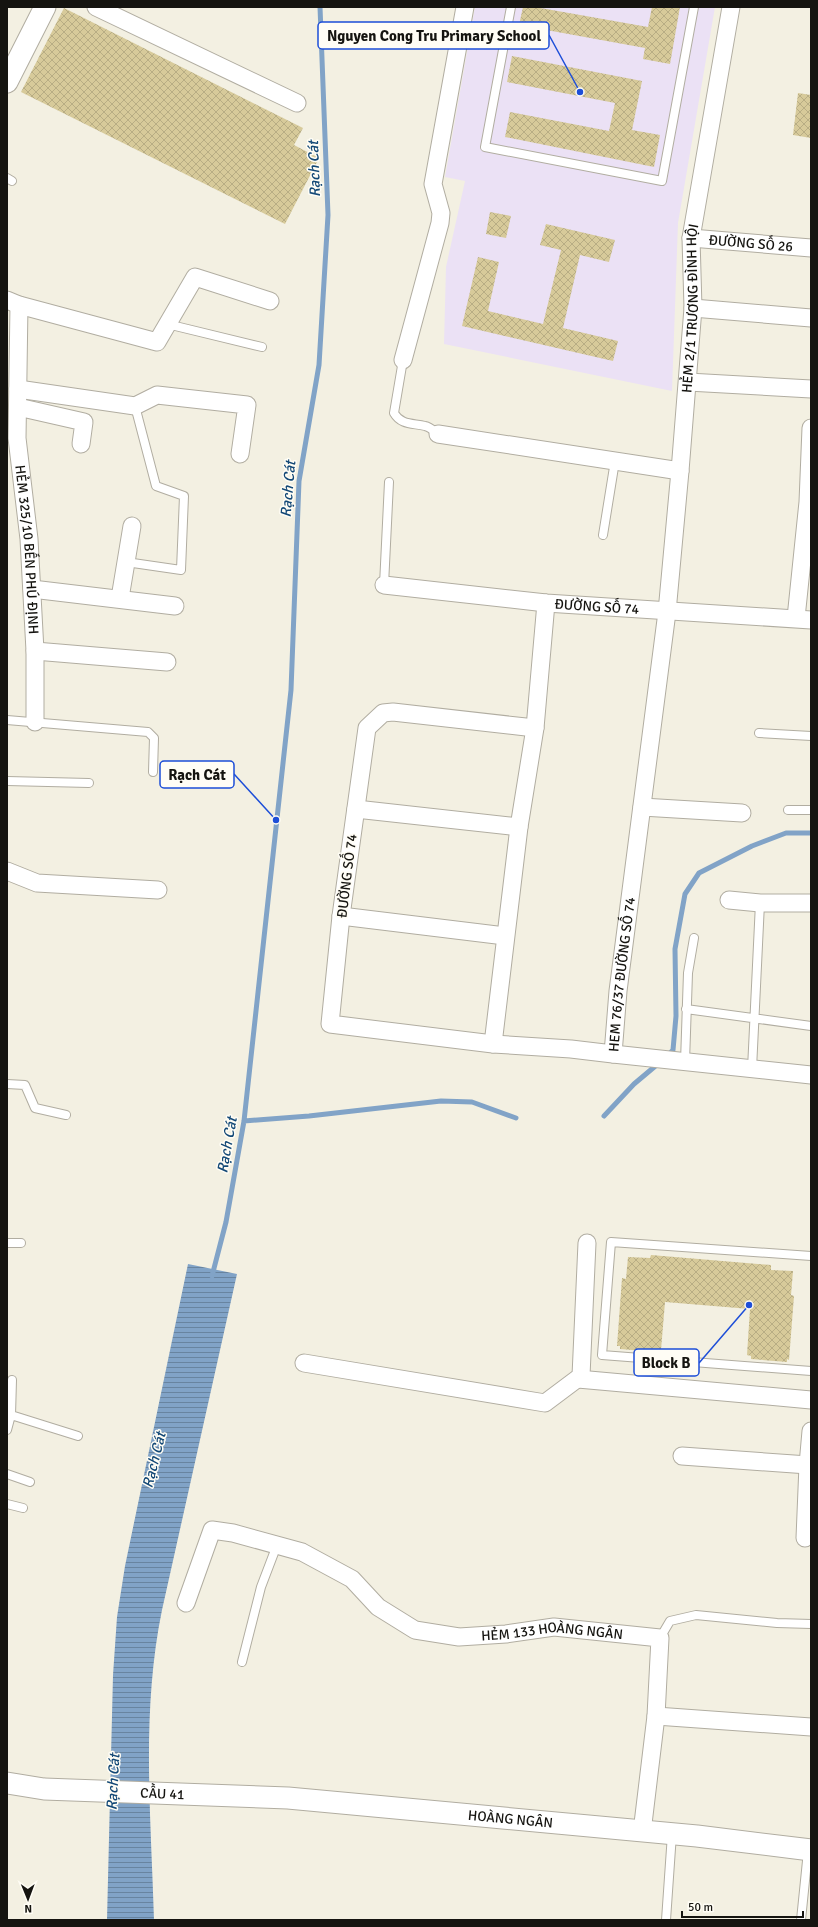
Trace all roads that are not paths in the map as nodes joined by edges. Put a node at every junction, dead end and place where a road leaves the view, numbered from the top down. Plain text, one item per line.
1 (46, 7) edge
2 (96, 7) edge
3 (465, 7) edge
4 (510, 7) edge
5 (694, 7) edge
6 (731, 7) edge
7 (7, 82) edge
8 (297, 103) dead end
9 (691, 238) junction
10 (811, 248) edge
11 (270, 301) dead end
12 (13, 302) edge
13 (693, 308) junction
14 (811, 318) edge
15 (168, 324) junction
16 (262, 347) dead end
17 (403, 360) joint
18 (688, 382) junction
19 (18, 389) junction
20 (811, 389) edge
21 (135, 406) junction
22 (18, 407) junction
23 (811, 428) edge
24 (438, 434) joint
25 (81, 444) dead end
26 (240, 454) dead end
27 (615, 461) junction
28 (680, 471) junction
29 (389, 482) dead end
30 (809, 502) edge
31 (132, 526) dead end
32 (603, 535) dead end
33 (126, 562) junction
34 (384, 585) joint
35 (32, 589) junction
36 (120, 598) junction
37 (546, 603) junction
38 (175, 606) dead end
39 (666, 612) junction
40 (804, 619) edge
41 (35, 651) junction
42 (167, 662) dead end
43 (7, 720) edge
44 (35, 722) junction
45 (535, 728) junction
46 (759, 733) dead end
47 (811, 736) edge
48 (153, 772) dead end
49 (7, 781) edge
50 (89, 783) dead end
51 (642, 807) junction
52 (356, 809) junction
53 (788, 810) dead end
54 (811, 810) edge
55 (742, 813) dead end
56 (519, 827) junction
57 (7, 871) edge
58 (158, 890) dead end
59 (729, 900) dead end
60 (760, 903) junction
61 (811, 903) edge
62 (341, 916) junction
63 (505, 936) junction
64 (694, 938) dead end
65 (686, 1009) junction
66 (755, 1018) junction
67 (330, 1024) joint
68 (811, 1026) edge
69 (493, 1044) junction
70 (614, 1054) junction
71 (685, 1062) junction
72 (752, 1069) junction
73 (811, 1075) edge
74 (7, 1084) edge
75 (66, 1115) dead end
76 (7, 1243) edge
77 (21, 1243) dead end
78 (587, 1243) dead end
79 (811, 1256) edge
80 (304, 1363) dead end
81 (811, 1371) edge
82 (578, 1378) junction
83 (12, 1380) dead end
84 (811, 1400) edge
85 (11, 1415) junction
86 (7, 1430) edge
87 (811, 1431) edge
88 (78, 1436) dead end
89 (682, 1456) dead end
90 (808, 1465) junction
91 (7, 1474) edge
92 (30, 1482) dead end
93 (7, 1504) edge
94 (24, 1508) dead end
95 (805, 1538) dead end
96 (277, 1545) junction
97 (186, 1603) dead end
98 (811, 1624) edge
99 (660, 1638) junction
100 (242, 1662) dead end
101 (656, 1716) junction
102 (811, 1727) edge
103 (7, 1783) edge
104 (210, 1795) joint
105 (642, 1832) junction
106 (672, 1834) junction
107 (810, 1850) edge
108 (666, 1920) edge
109 (801, 1920) edge

1 - 7 street
2 - 8 street
3 - 17 street
4 - 5 lane
6 - 9 street, HẺM 2/1 TRƯƠNG ĐÌNH HỘI
9 - 10 street, ĐƯỜNG SỐ 26
9 - 13 street, HẺM 2/1 TRƯƠNG ĐÌNH HỘI
11 - 15 street
12 - 15 street
12 - 19 street, HẺM 325/10 BẾN PHÚ ĐỊNH
13 - 14 street
13 - 18 street, HẺM 2/1 TRƯƠNG ĐÌNH HỘI
15 - 16 lane
17 - 24 lane
18 - 20 street
18 - 28 street, HẺM 2/1 TRƯƠNG ĐÌNH HỘI
19 - 21 street
19 - 22 street, HẺM 325/10 BẾN PHÚ ĐỊNH
21 - 26 street
21 - 33 lane
22 - 25 street
22 - 35 street, HẺM 325/10 BẾN PHÚ ĐỊNH
23 - 30 street
24 - 27 street
27 - 28 street
27 - 32 lane
28 - 39 street, HẺM 2/1 TRƯƠNG ĐÌNH HỘI
29 - 34 lane
30 - 40 street
31 - 33 street
33 - 36 street
34 - 37 street, ĐƯỜNG SỐ 74
35 - 36 street
35 - 41 street, HẺM 325/10 BẾN PHÚ ĐỊNH
36 - 38 street
37 - 39 street, ĐƯỜNG SỐ 74
37 - 45 street
39 - 40 street, ĐƯỜNG SỐ 74
39 - 51 street, HEM 76/37 ĐƯỜNG SỐ 74
41 - 42 street
41 - 44 street, HẺM 325/10 BẾN PHÚ ĐỊNH
43 - 44 lane
44 - 48 lane
45 - 52 street, ĐƯỜNG SỐ 74
45 - 56 street
46 - 47 lane
49 - 50 lane
51 - 55 street
51 - 70 street, HEM 76/37 ĐƯỜNG SỐ 74
52 - 56 street
52 - 62 street, ĐƯỜNG SỐ 74
53 - 54 lane
56 - 63 street
57 - 58 street
59 - 60 street
60 - 61 street
60 - 66 lane
62 - 63 street
62 - 67 street, ĐƯỜNG SỐ 74
63 - 69 street
64 - 65 lane
65 - 66 lane
65 - 71 lane
66 - 68 lane
66 - 72 lane
67 - 69 street, HEM 76/37 ĐƯỜNG SỐ 74
69 - 70 street, HEM 76/37 ĐƯỜNG SỐ 74
70 - 71 street
71 - 72 street
72 - 73 street
74 - 75 lane
76 - 77 lane
78 - 82 street
79 - 81 lane
80 - 82 street
82 - 84 street
83 - 85 lane
85 - 86 lane
85 - 88 lane
87 - 90 street
89 - 90 street
90 - 95 street
91 - 92 lane
93 - 94 lane
96 - 97 street, HẺM 133 HOÀNG NGÂN
96 - 99 street, HẺM 133 HOÀNG NGÂN
96 - 100 lane
98 - 99 lane
99 - 101 street
101 - 102 street
101 - 105 street
103 - 104 street, CẦU 41
104 - 105 street, HOÀNG NGÂN
105 - 106 street, HOÀNG NGÂN
106 - 107 street, HOÀNG NGÂN
106 - 108 lane
107 - 109 lane

